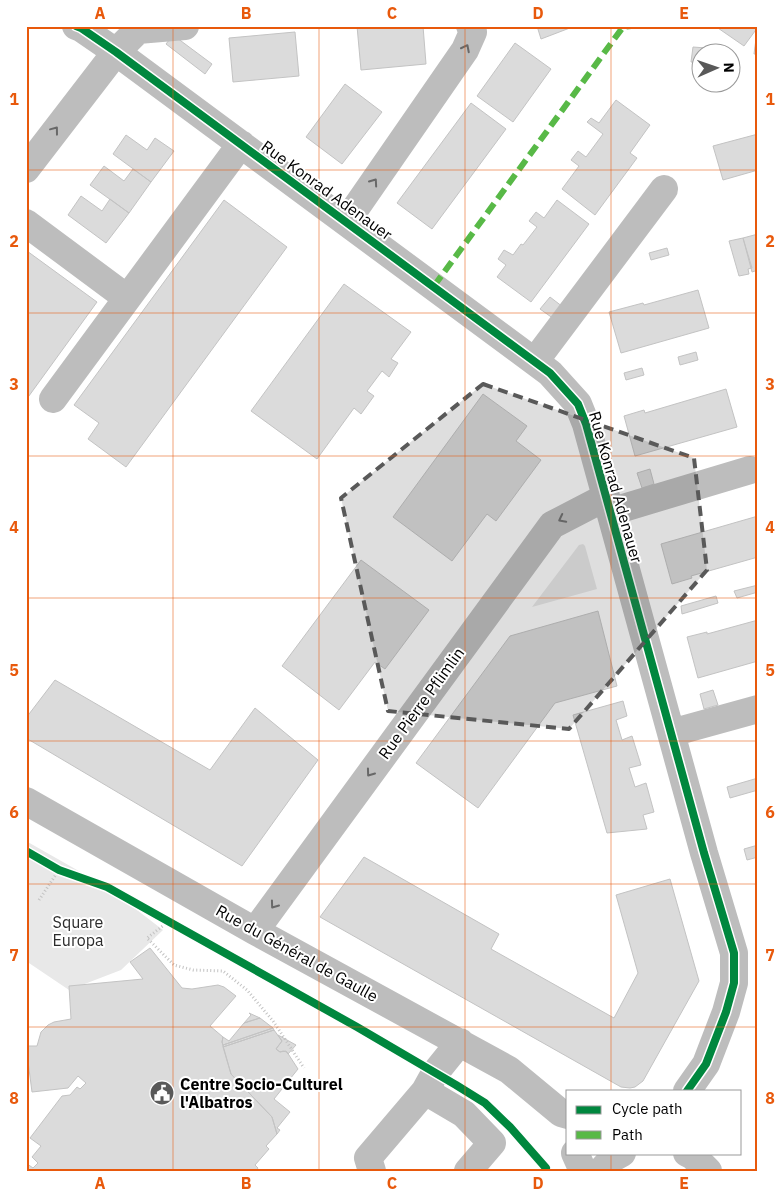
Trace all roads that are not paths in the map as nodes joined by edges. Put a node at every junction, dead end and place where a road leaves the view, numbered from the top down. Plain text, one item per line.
1 (76, 26) edge
2 (185, 26) edge
3 (470, 26) edge
4 (116, 52) junction
5 (241, 144) junction
6 (26, 169) edge
7 (664, 189) dead end
8 (346, 222) junction
9 (26, 223) edge
10 (128, 298) junction
11 (535, 361) junction
12 (53, 399) dead end
13 (750, 470) dead end
14 (608, 504) junction
15 (758, 709) edge
16 (671, 733) junction
17 (26, 801) edge
18 (255, 931) junction
19 (460, 1042) junction
20 (706, 1064) junction
21 (688, 1090) edge
22 (706, 1090) edge
23 (425, 1091) junction
24 (565, 1121) edge
25 (575, 1154) edge
26 (620, 1154) edge
27 (689, 1154) edge
28 (705, 1154) edge
29 (372, 1171) edge
30 (468, 1171) edge
31 (583, 1171) edge
32 (600, 1171) edge
33 (708, 1171) edge

1 - 4 street, Rue Konrad Adenauer
2 - 4 street
8 -> 3 street, Rue Konrad Adenauer
4 - 5 street, Rue Konrad Adenauer
6 -> 4 street
5 - 8 street, Rue Konrad Adenauer
5 - 10 street
7 - 11 street
8 - 11 street, Rue Konrad Adenauer
9 - 10 street
10 - 12 street
11 - 14 street, Rue Konrad Adenauer
13 - 14 street, Rue Pierre Pflimlin
14 - 16 street, Rue Konrad Adenauer
14 -> 18 street, Rue Pierre Pflimlin
15 - 16 street
16 - 20 street, Rue Konrad Adenauer
17 - 18 street, Rue du Général de Gaulle
18 - 19 street, Rue du Général de Gaulle
19 - 23 street
19 - 24 street, Rue du Général de Gaulle
20 - 21 street, Rue Konrad Adenauer
20 - 22 street, Rue Konrad Adenauer
23 - 29 street
23 - 30 street
25 - 31 street
26 - 32 street
27 - 33 street
28 - 33 street

